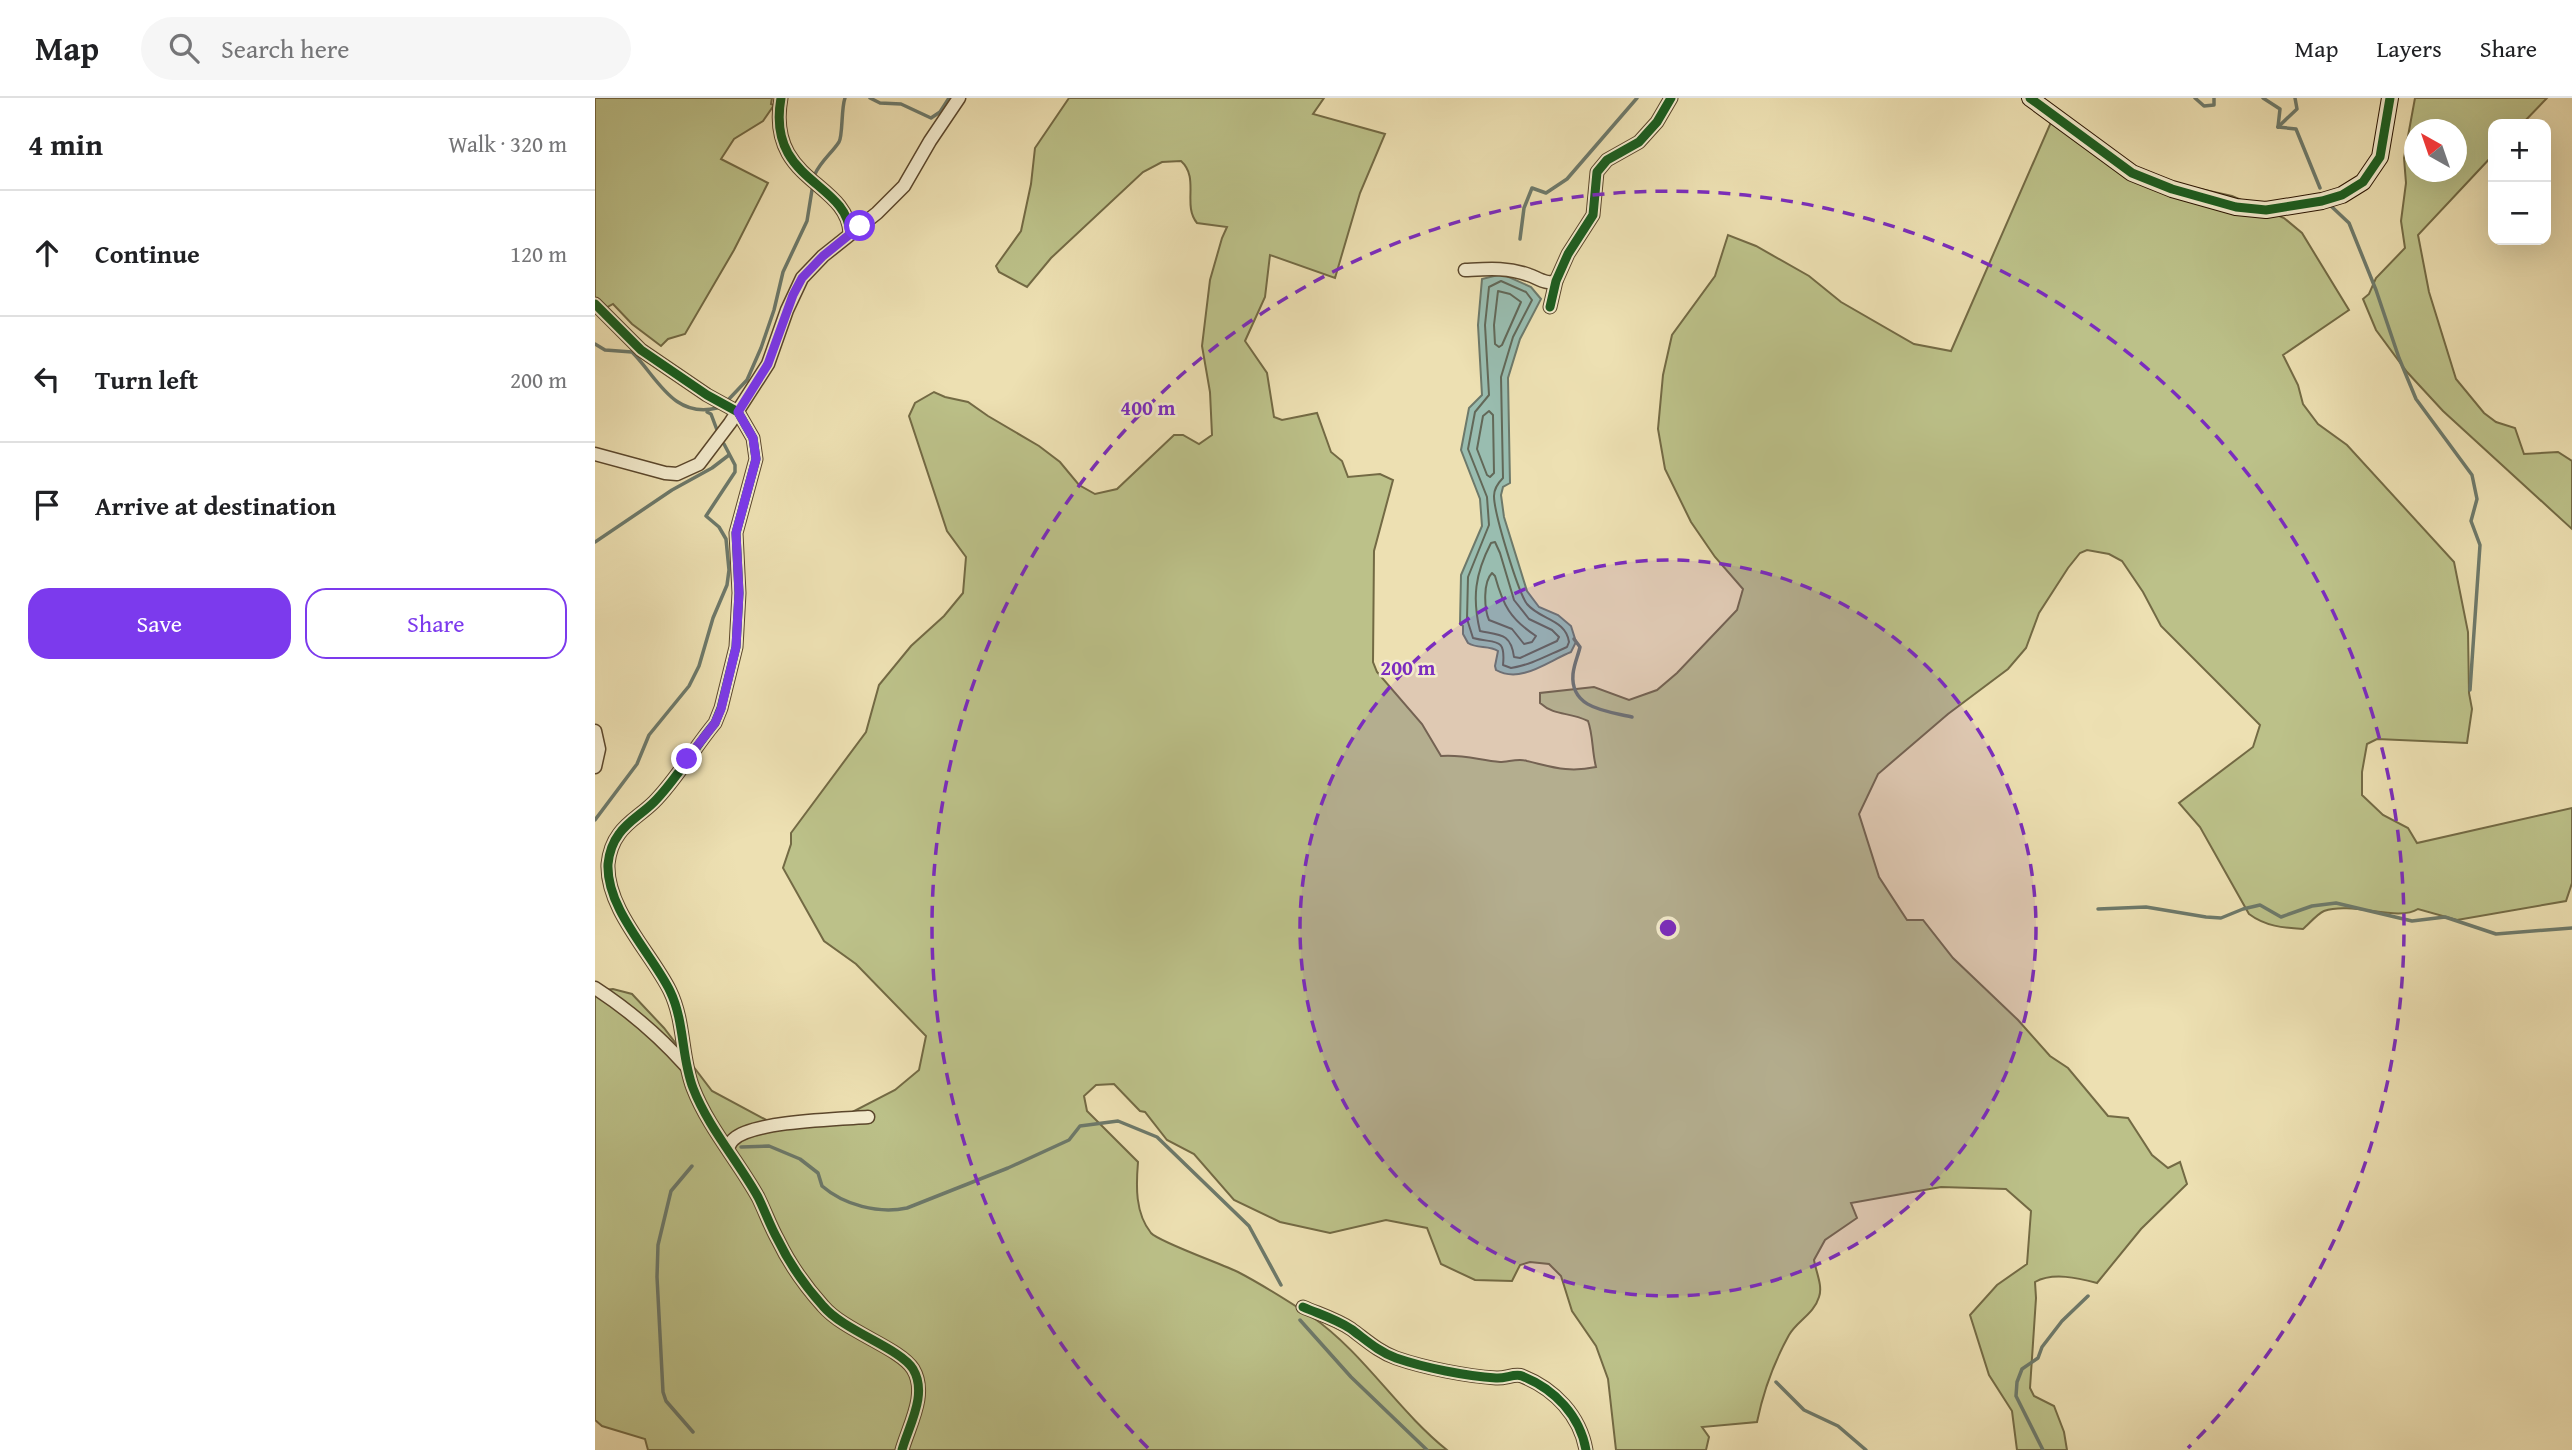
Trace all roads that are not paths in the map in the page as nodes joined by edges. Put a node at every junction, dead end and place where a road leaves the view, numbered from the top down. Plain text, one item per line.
1 (959, 98) edge
2 (1671, 98) edge
3 (2030, 98) edge
4 (2390, 98) edge
5 (782, 99) edge
6 (850, 233) junction
7 (1465, 270) dead end
8 (1556, 281) junction
9 (595, 304) edge
10 (1550, 307) dead end
11 (738, 412) junction
12 (595, 454) edge
13 (595, 731) edge
14 (595, 767) edge
15 (595, 988) edge
16 (686, 1066) junction
17 (868, 1117) dead end
18 (728, 1148) junction
19 (1303, 1307) dead end
20 (902, 1450) edge
21 (1586, 1450) edge

1 - 6 street
2 - 8 street
3 - 4 street
5 - 6 street
6 - 11 street
7 - 8 street
8 - 10 street
9 - 11 street
11 - 12 street
11 - 16 street
13 - 14 street
15 - 16 street
16 - 18 street
17 - 18 street
18 - 20 street
19 - 21 street

